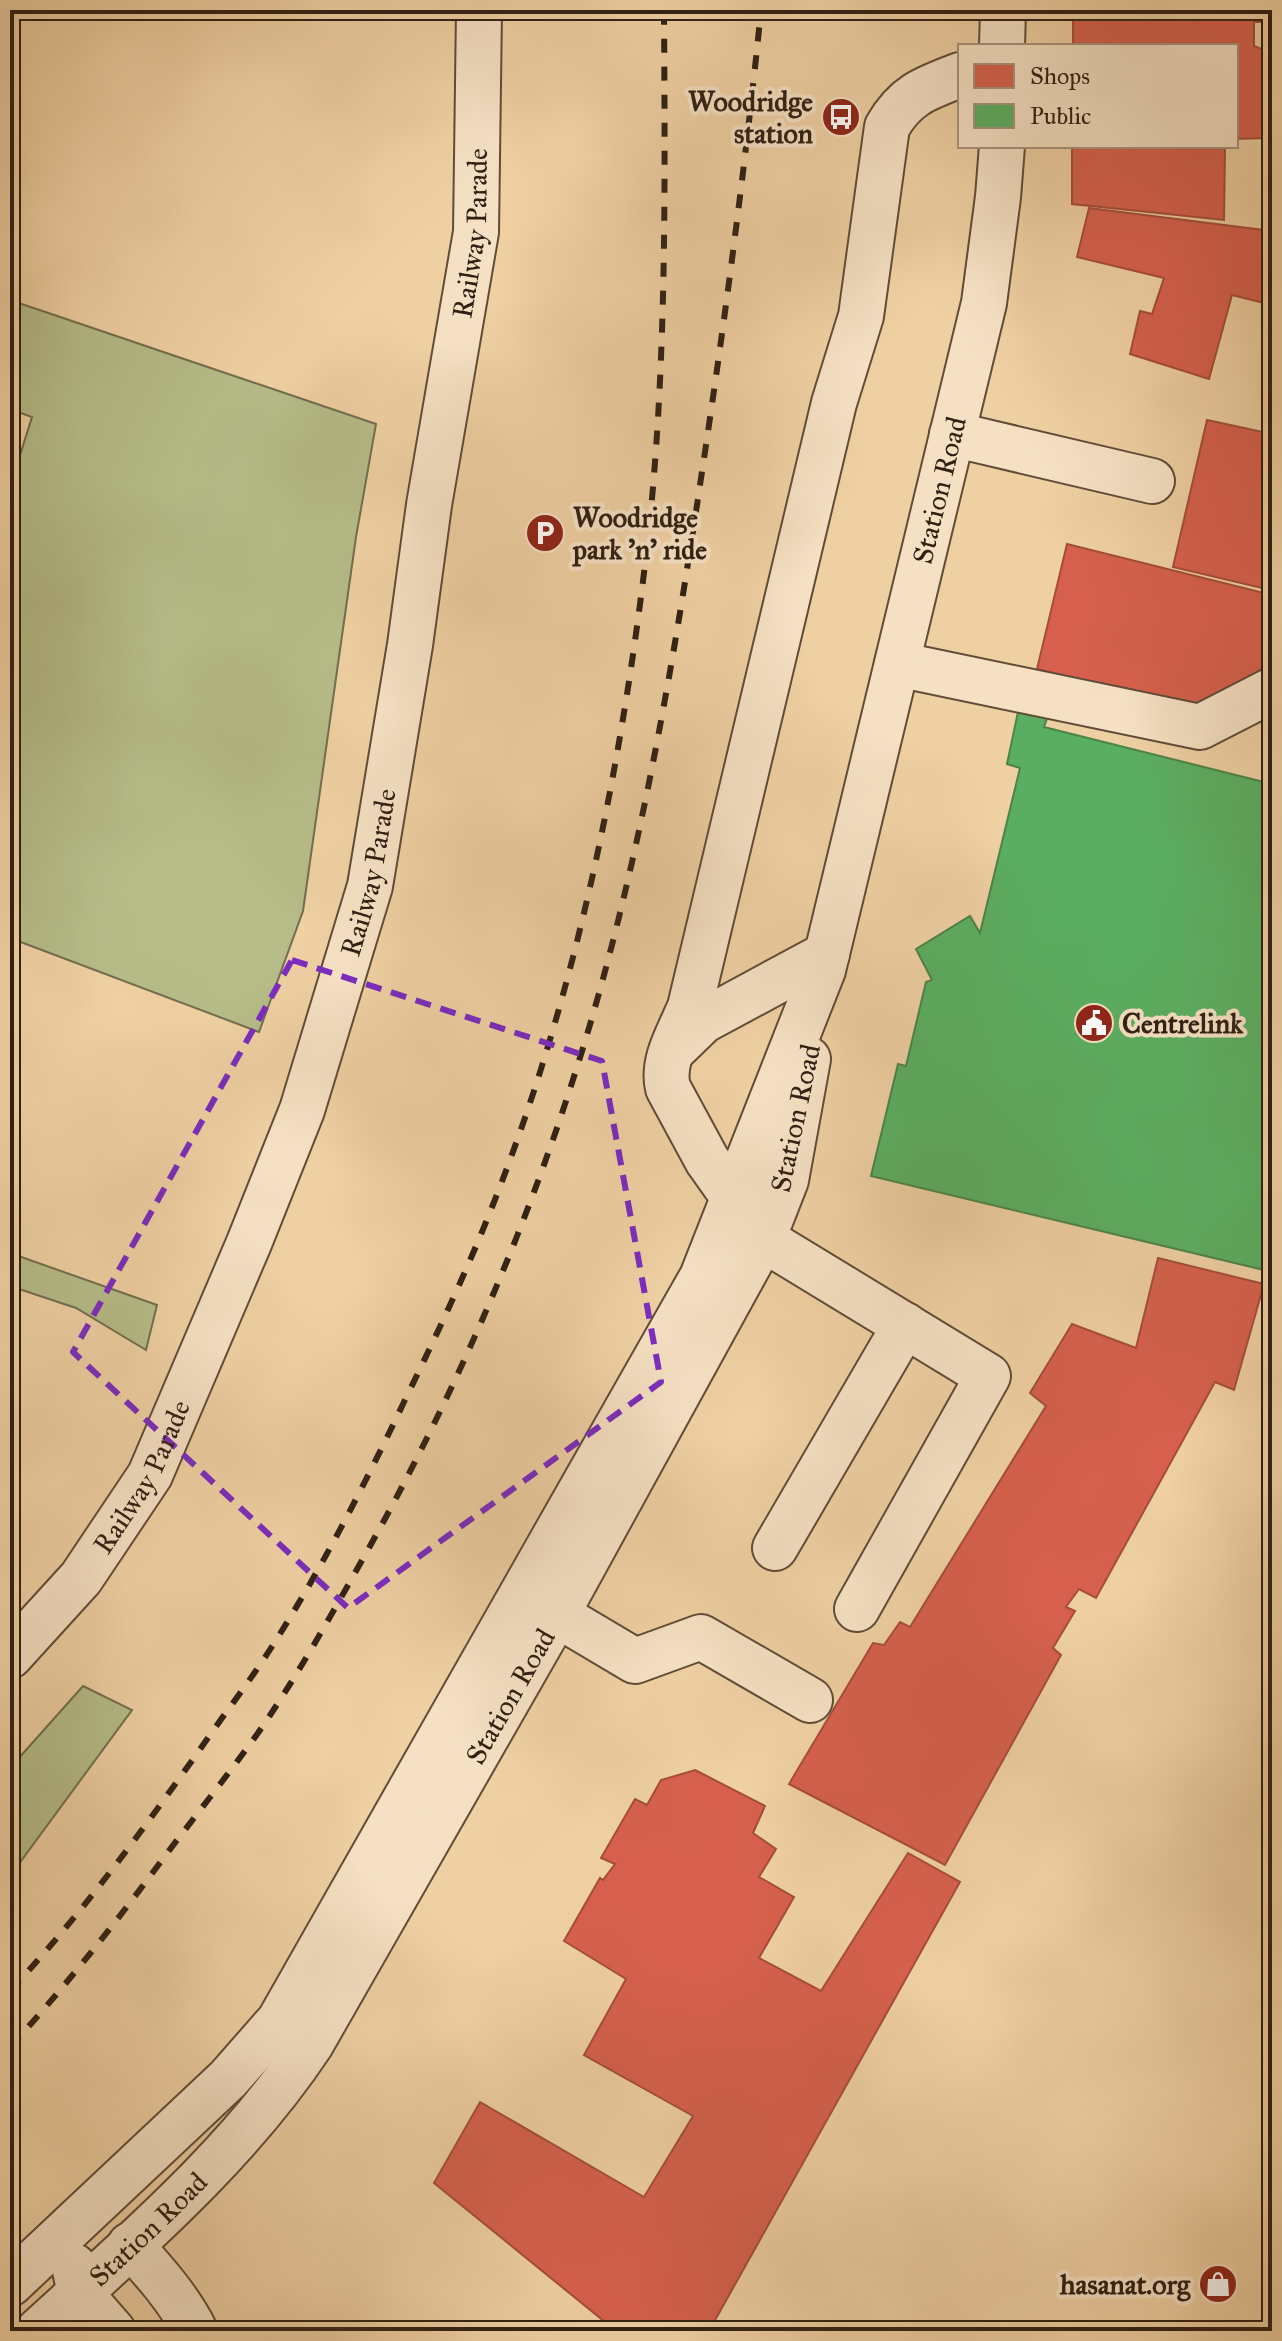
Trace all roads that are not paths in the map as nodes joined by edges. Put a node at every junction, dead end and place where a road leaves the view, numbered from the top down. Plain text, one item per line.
1 (479, 10) edge
2 (1003, 10) edge
3 (1002, 44) edge
4 (958, 76) edge
5 (1002, 148) edge
6 (952, 434) junction
7 (1152, 481) dead end
8 (897, 664) junction
9 (1272, 690) edge
10 (825, 962) junction
11 (670, 1055) junction
12 (734, 1199) junction
13 (763, 1239) junction
14 (905, 1325) junction
15 (775, 1548) dead end
16 (539, 1604) junction
17 (857, 1609) dead end
18 (10, 1656) edge
19 (810, 1700) dead end
20 (321, 1986) junction
21 (67, 2230) junction
22 (130, 2245) junction
23 (10, 2284) edge
24 (80, 2293) junction
25 (38, 2331) edge
26 (113, 2331) edge
27 (195, 2331) edge

1 - 18 street, Railway Parade
2 - 3 street
4 - 11 street
5 - 6 street, Station Road
6 - 7 street
6 - 8 street, Station Road
8 - 9 street
8 - 10 street, Station Road
10 - 11 street
10 - 12 street, Station Road
10 - 13 street, Station Road
11 - 12 street
12 - 13 street
12 - 16 street, Station Road
13 - 14 street
13 - 16 street, Station Road
14 - 15 street
14 - 17 street
16 - 19 street
16 - 20 street, Station Road
20 - 21 street, Station Road
20 - 22 street, Station Road
21 - 22 street
21 - 23 street, Station Road
21 - 24 street
22 - 24 street, Station Road
22 - 27 street
24 - 25 street, Station Road
24 - 26 street

